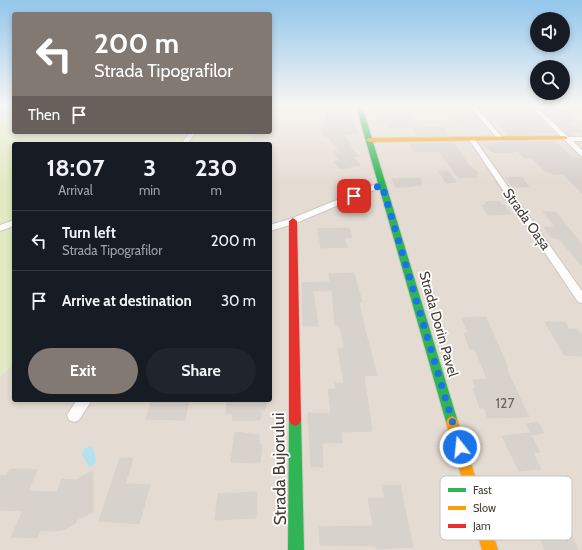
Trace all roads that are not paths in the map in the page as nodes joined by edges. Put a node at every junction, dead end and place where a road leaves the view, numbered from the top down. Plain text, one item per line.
1 (367, 132) edge
2 (494, 132) edge
3 (559, 132) edge
4 (471, 138) junction
5 (500, 138) junction
6 (566, 138) junction
7 (582, 139) edge
8 (369, 140) junction
9 (582, 154) edge
10 (382, 185) junction
11 (293, 221) junction
12 (12, 224) edge
13 (272, 227) edge
14 (0, 228) edge
15 (582, 299) edge
16 (84, 402) edge
17 (74, 415) dead end
18 (468, 476) edge
19 (487, 540) edge
20 (296, 550) edge
21 (490, 550) edge

1 - 8 main road, Strada Dorin Pavel
2 - 5 street
3 - 6 street
4 - 5 main road
4 - 8 main road
4 - 15 street, Strada Oașa
5 - 6 main road
6 - 7 street
6 - 9 street
8 - 10 main road, Strada Dorin Pavel
10 - 11 street
10 - 18 main road, Strada Dorin Pavel
11 - 13 street
11 - 20 main road, Strada Bujorului
12 - 14 street
16 - 17 street
19 - 21 main road, Strada Dorin Pavel

